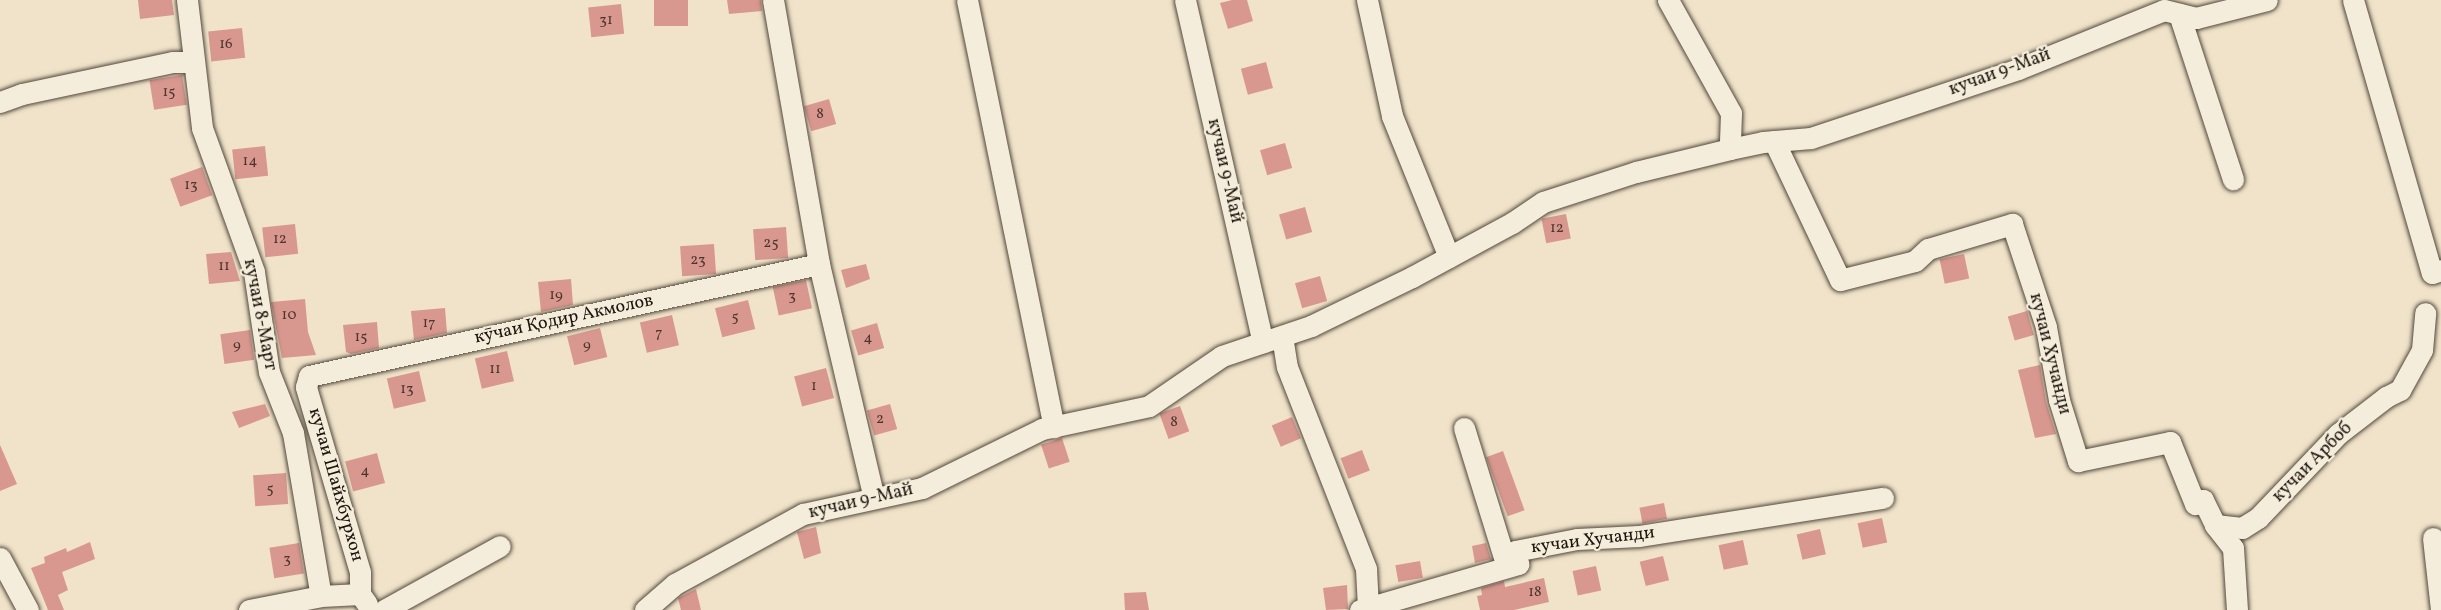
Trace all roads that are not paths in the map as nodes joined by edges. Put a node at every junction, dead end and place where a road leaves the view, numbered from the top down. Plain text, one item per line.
1 (187, 0) edge
2 (773, 0) edge
3 (968, 0) edge
4 (1185, 0) edge
5 (1367, 0) edge
6 (1668, 0) edge
7 (2267, 0) edge
8 (2353, 0) edge
9 (2180, 14) junction
10 (194, 62) junction
11 (0, 102) edge
12 (1774, 141) junction
13 (1730, 150) junction
14 (2233, 180) dead end
15 (1449, 257) junction
16 (819, 264) junction
17 (2437, 272) edge
18 (2425, 314) dead end
19 (1273, 339) junction
20 (309, 376) joint
21 (1054, 427) junction
22 (1464, 428) dead end
23 (874, 498) junction
24 (1883, 498) dead end
25 (2215, 525) junction
26 (2433, 538) dead end
27 (500, 546) dead end
28 (0, 558) edge
29 (1508, 567) junction
30 (321, 596) junction
31 (366, 602) edge
32 (665, 603) edge
33 (1364, 609) edge
34 (2441, 609) edge
35 (28, 610) edge
36 (249, 610) edge
37 (384, 610) edge
38 (645, 610) edge
39 (2237, 610) edge

1 - 10 street, кучаи 8-Март
2 - 16 street
3 - 21 street
4 - 19 street, кучаи 9-Май
5 - 15 street
6 - 13 street
7 - 9 street, кучаи 9-Май
8 - 17 street
9 - 12 street, кучаи 9-Май
9 - 14 street
10 - 11 street
10 - 30 street, кучаи 8-Март
12 - 13 street, кучаи 9-Май
12 - 25 street, кучаи Хучанди
13 - 15 street, кучаи 9-Май
15 - 19 street, кучаи 9-Май
16 - 20 street, кӯчаи Қодир Акмолов
16 - 23 street
18 - 25 street, кучаи Арбоб
19 - 21 street, кучаи 9-Май
19 - 33 street
20 - 31 street, кучаи Шайхбурхон
21 - 23 street, кучаи 9-Май
22 - 29 street
23 - 32 street, кучаи 9-Май
24 - 29 street, кучаи Хучанди
25 - 39 street, кучаи Хучанди
26 - 34 street
27 - 37 street
28 - 35 street
29 - 33 street, кучаи Хучанди
30 - 31 street
30 - 36 street
32 - 38 street, кучаи 9-Май

